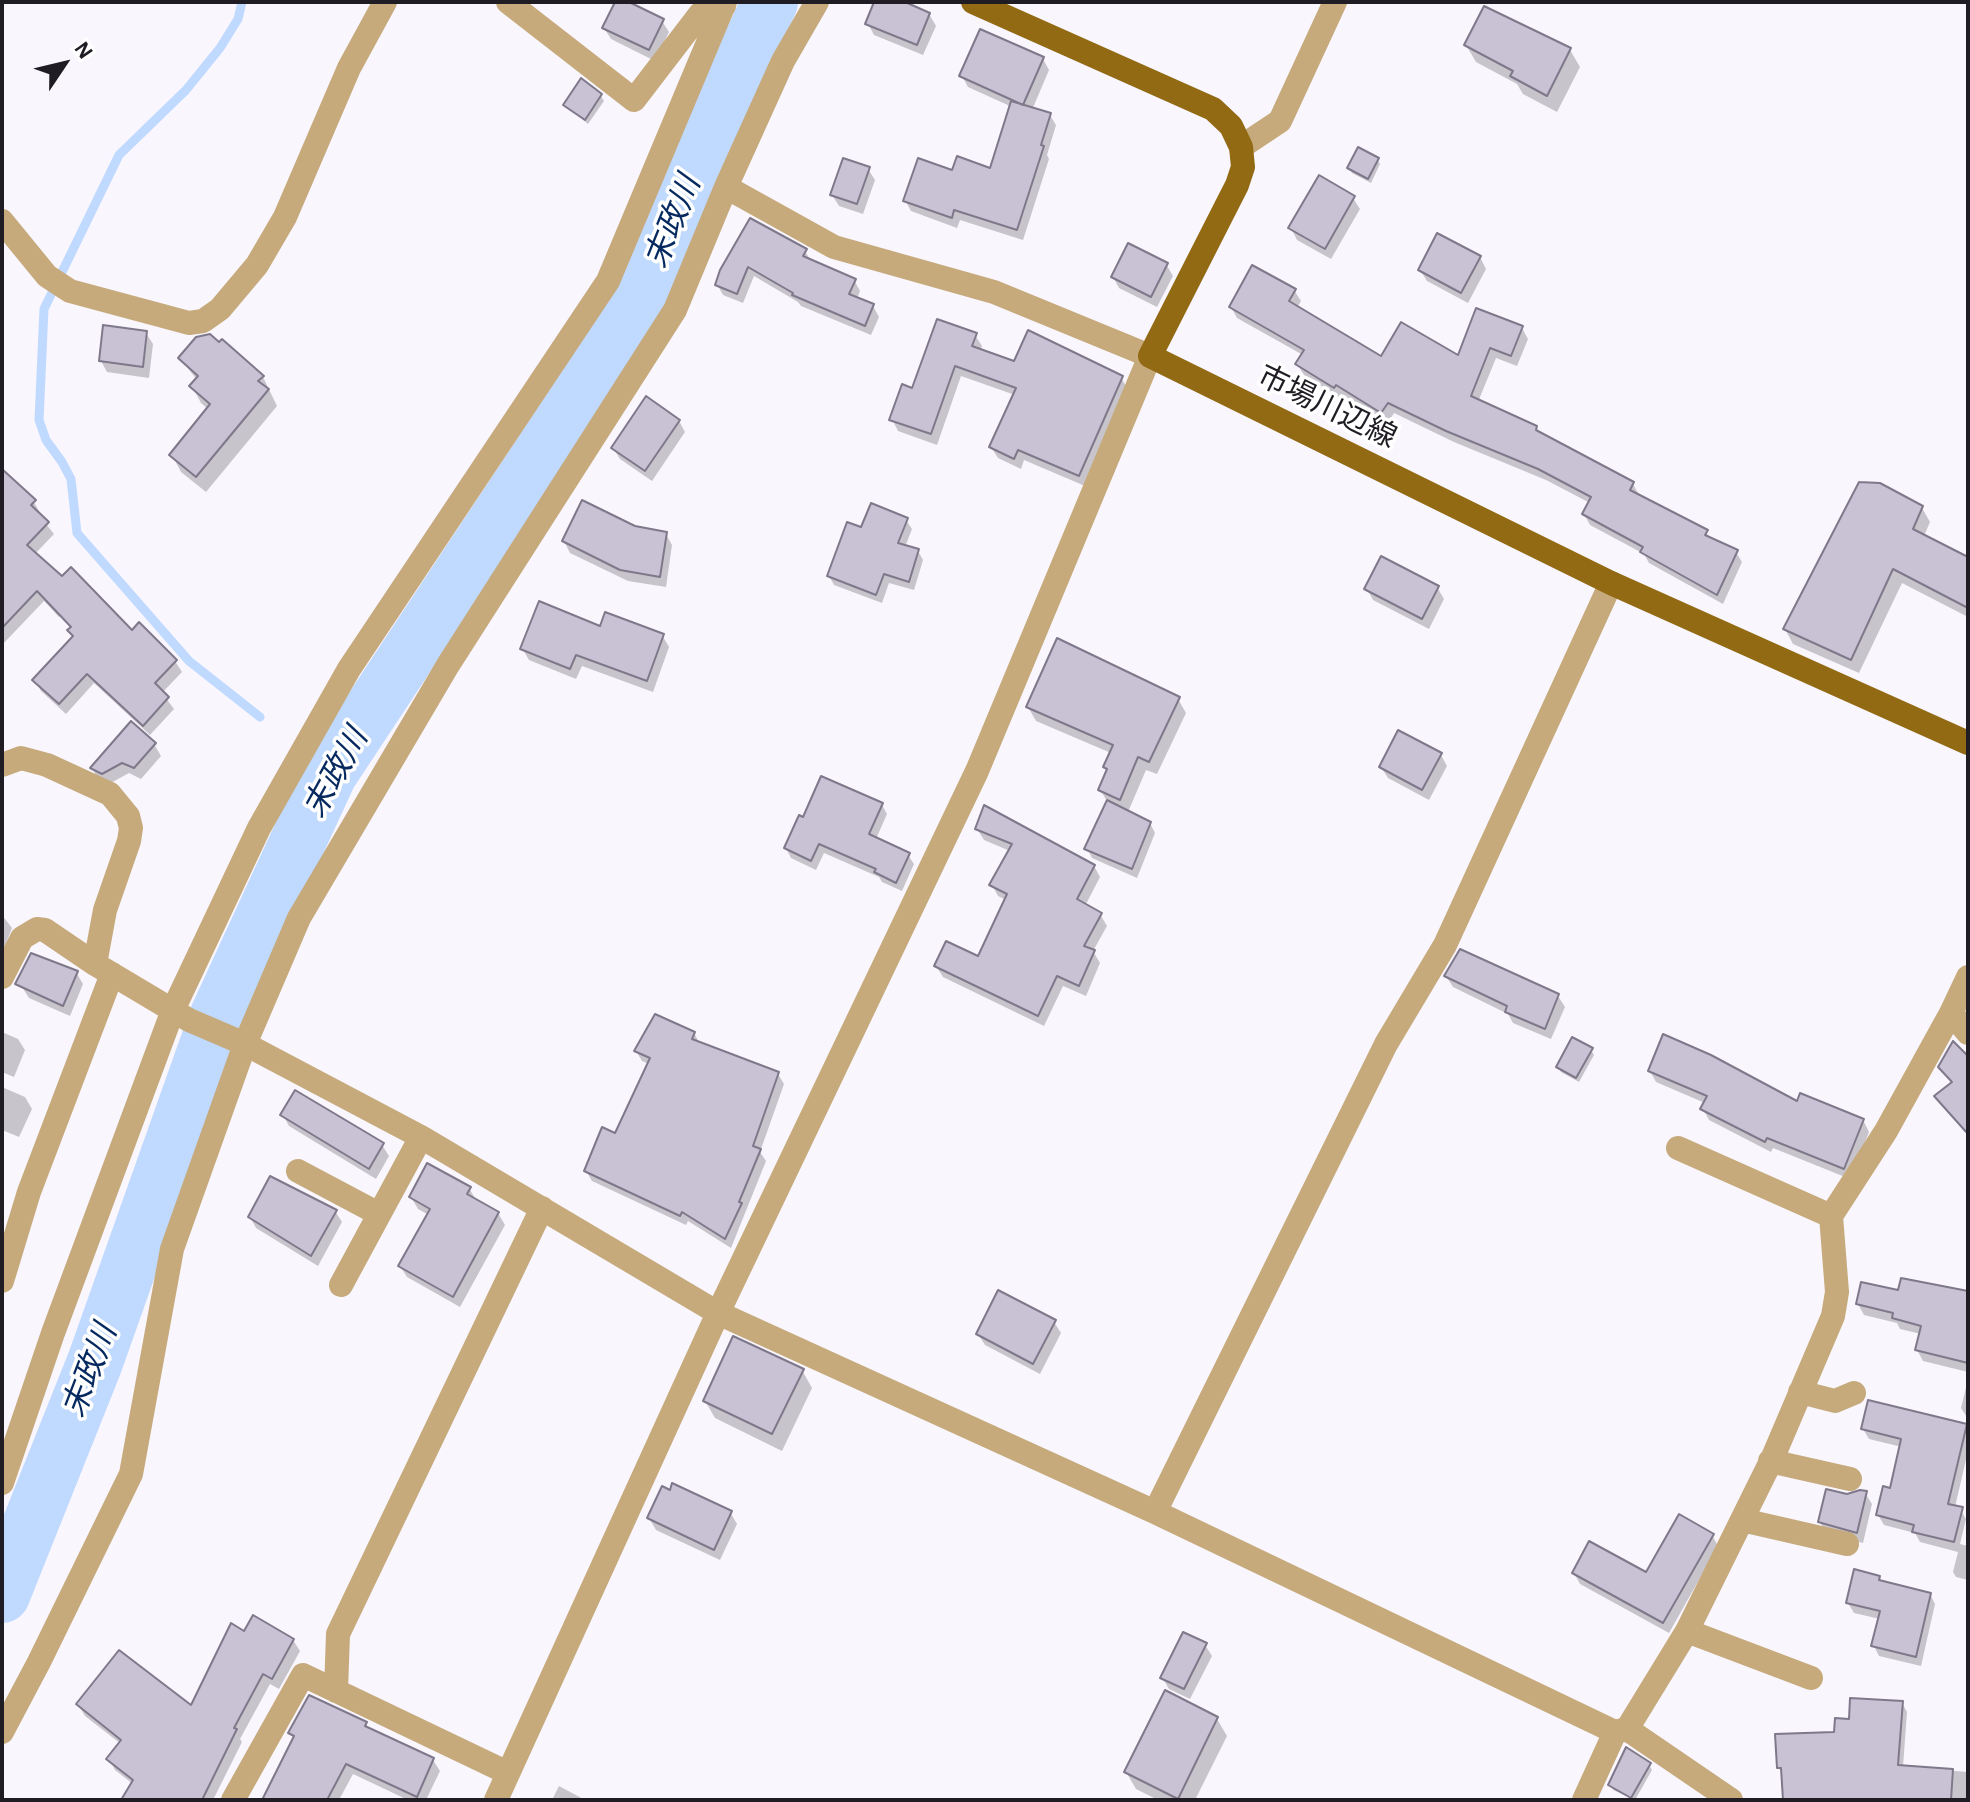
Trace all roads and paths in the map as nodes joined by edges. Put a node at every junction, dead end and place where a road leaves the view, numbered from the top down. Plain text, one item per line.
1 (385, 2) edge
2 (508, 2) edge
3 (817, 2) edge
4 (973, 2) edge
5 (1335, 2) edge
6 (724, 4) edge
7 (1241, 147) junction
8 (726, 187) junction
9 (2, 221) edge
10 (1150, 356) junction
11 (1611, 583) junction
12 (1968, 743) edge
13 (2, 765) edge
14 (103, 969) junction
15 (2, 977) edge
16 (1968, 977) edge
17 (1951, 1013) junction
18 (181, 1015) junction
19 (1968, 1033) edge
20 (240, 1042) junction
21 (421, 1137) junction
22 (1678, 1148) dead end
23 (298, 1171) dead end
24 (542, 1208) junction
25 (379, 1214) junction
26 (1831, 1216) junction
27 (2, 1281) edge
28 (341, 1285) dead end
29 (718, 1313) junction
30 (1800, 1392) junction
31 (1854, 1393) dead end
32 (1770, 1461) junction
33 (1850, 1479) dead end
34 (2, 1483) edge
35 (1155, 1512) junction
36 (1742, 1520) junction
37 (1847, 1544) dead end
38 (1687, 1631) junction
39 (1811, 1678) dead end
40 (336, 1691) junction
41 (1621, 1731) junction
42 (2, 1732) edge
43 (508, 1773) junction
44 (233, 1800) edge
45 (496, 1800) edge
46 (1584, 1800) edge
47 (1731, 1800) edge

1 - 9 street
2 - 6 street
3 - 8 street
4 - 7 main road
5 - 7 street
6 - 18 street
7 - 10 main road
8 - 10 street
8 - 20 street
10 - 11 main road, 市場川辺線
10 - 29 street
11 - 12 main road, 市場川辺線
11 - 35 street
13 - 14 street
14 - 15 street
14 - 18 street
14 - 27 street
16 - 17 street
17 - 19 street
17 - 26 street
18 - 20 street
18 - 34 street
20 - 21 street
20 - 42 street
21 - 24 street
21 - 25 street
22 - 26 street
23 - 25 street
24 - 29 street
24 - 40 street
25 - 28 street
26 - 30 street
29 - 35 street
29 - 43 street
30 - 31 street
30 - 32 street
32 - 33 street
32 - 36 street
35 - 41 street
36 - 37 street
36 - 38 street
38 - 39 street
38 - 41 street
40 - 43 street
40 - 44 street
41 - 46 street
41 - 47 street
43 - 45 street

